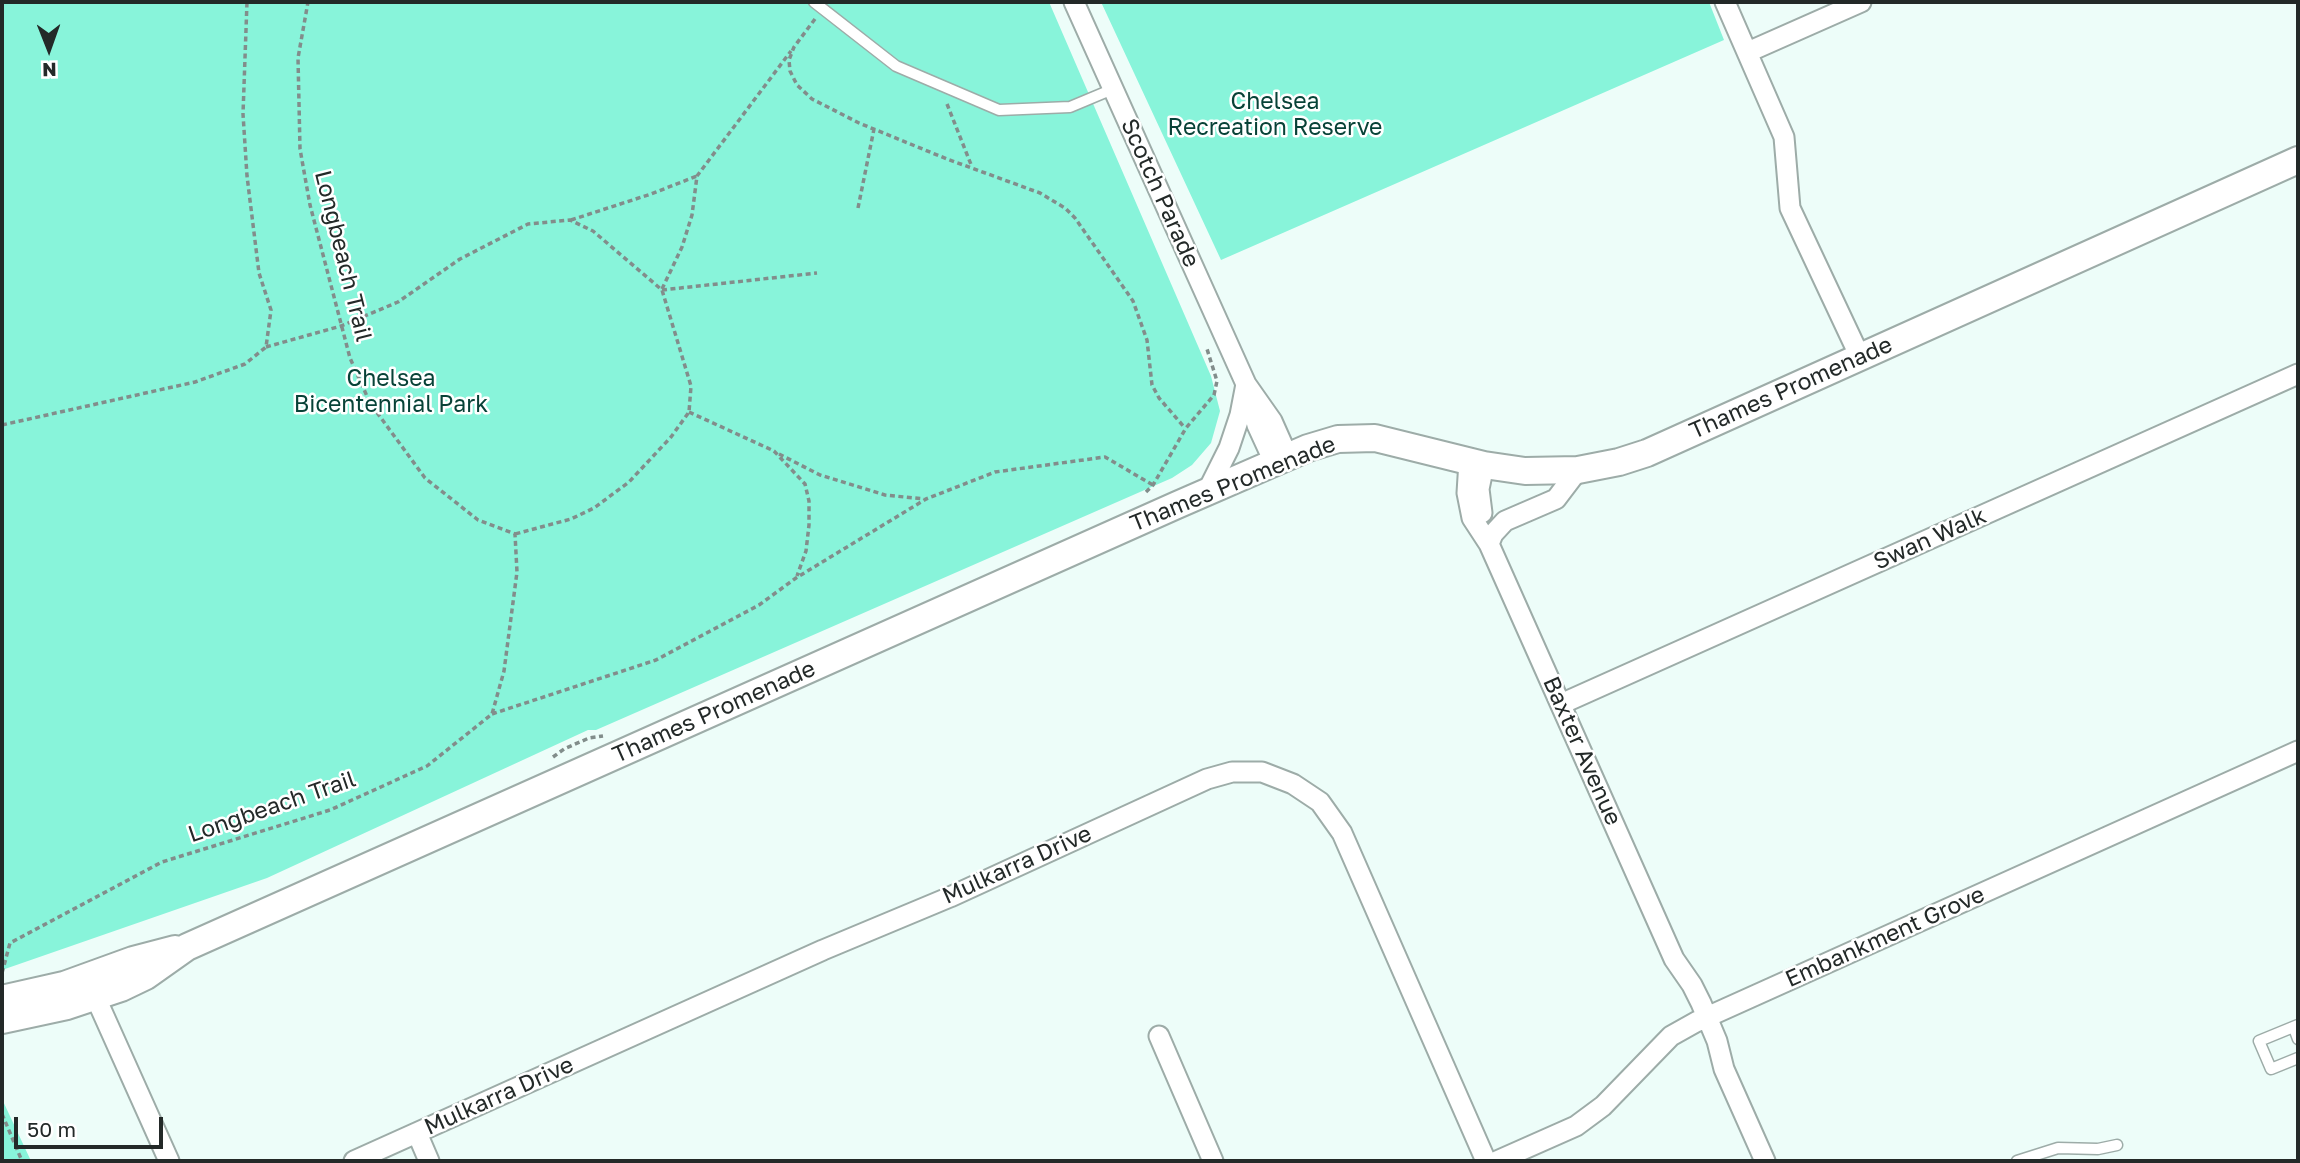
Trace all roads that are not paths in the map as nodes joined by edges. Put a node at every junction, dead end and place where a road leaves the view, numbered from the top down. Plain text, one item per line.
1 (814, 2) edge
2 (1074, 2) edge
3 (1725, 2) edge
4 (1861, 2) edge
5 (1748, 52) junction
6 (1113, 89) junction
7 (2298, 160) edge
8 (1860, 357) junction
9 (2298, 374) edge
10 (1246, 384) junction
11 (1281, 459) junction
12 (1476, 463) junction
13 (1578, 470) junction
14 (1207, 492) junction
15 (1489, 544) junction
16 (1562, 704) junction
17 (2298, 751) edge
18 (92, 988) junction
19 (2, 999) edge
20 (1701, 1019) junction
21 (2, 1020) edge
22 (2296, 1027) edge
23 (1159, 1037) dead end
24 (2298, 1039) edge
25 (2298, 1058) edge
26 (416, 1133) junction
27 (2117, 1145) dead end
28 (169, 1161) edge
29 (354, 1161) edge
30 (429, 1161) edge
31 (1213, 1161) edge
32 (1486, 1161) edge
33 (1497, 1161) edge
34 (1765, 1161) edge
35 (2017, 1161) edge

1 - 6 lane
2 - 6 street, Scotch Parade
3 - 5 street
4 - 5 street
5 - 8 street
6 - 10 street, Scotch Parade
7 - 8 main road, Thames Promenade
8 - 13 main road, Thames Promenade
9 - 16 street, Swan Walk
10 - 11 street, Scotch Parade
10 - 14 street
11 - 12 main road, Thames Promenade
11 - 14 main road, Thames Promenade
12 - 13 main road, Thames Promenade
12 - 15 street, Baxter Avenue
13 - 15 street
14 - 18 main road, Thames Promenade
15 - 16 street, Baxter Avenue
16 - 20 street, Baxter Avenue
17 - 20 street, Embankment Grove
18 - 19 main road, Thames Promenade
18 - 21 main road, Thames Promenade
18 - 28 street
20 - 33 street, Embankment Grove
20 - 34 street, Baxter Avenue
22 - 24 lane
22 - 25 lane
23 - 31 street
26 - 29 street, Mulkarra Drive
26 - 30 street
26 - 32 street, Mulkarra Drive
27 - 35 lane

